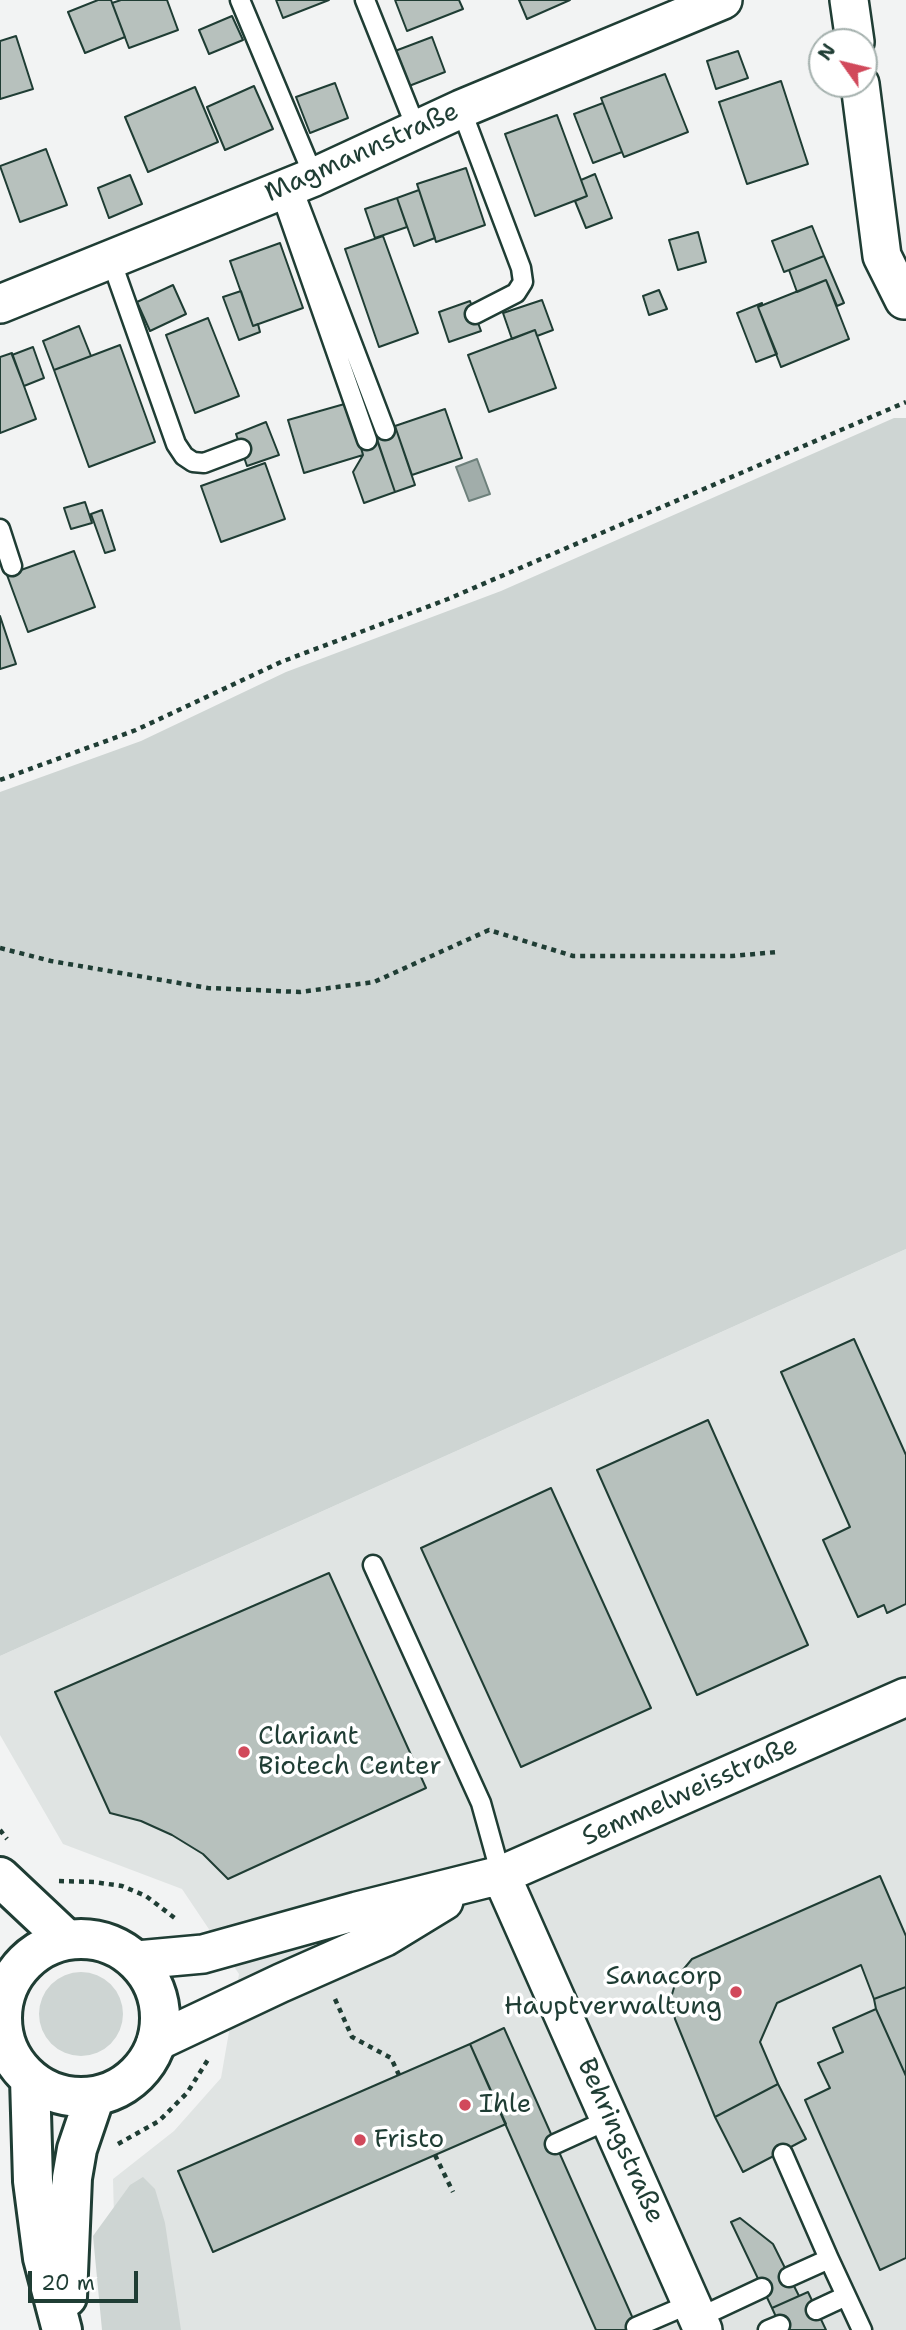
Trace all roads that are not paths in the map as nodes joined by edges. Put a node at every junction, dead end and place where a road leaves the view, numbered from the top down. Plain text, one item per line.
1 (240, 0) edge
2 (365, 0) edge
3 (723, 0) edge
4 (849, 0) edge
5 (853, 28) edge
6 (862, 98) edge
7 (461, 109) junction
8 (416, 130) junction
9 (295, 185) junction
10 (111, 260) junction
11 (904, 300) dead end
12 (0, 304) edge
13 (475, 314) dead end
14 (385, 430) dead end
15 (367, 440) dead end
16 (241, 450) dead end
17 (0, 529) edge
18 (12, 565) dead end
19 (373, 1565) dead end
20 (906, 1697) edge
21 (6, 1862) edge
22 (487, 1879) junction
23 (67, 1940) junction
24 (137, 1960) junction
25 (5, 1971) edge
26 (1, 2026) edge
27 (156, 2042) junction
28 (30, 2078) junction
29 (95, 2096) junction
30 (610, 2119) junction
31 (555, 2144) dead end
32 (783, 2154) dead end
33 (829, 2259) junction
34 (789, 2277) dead end
35 (762, 2288) dead end
36 (846, 2296) junction
37 (816, 2310) dead end
38 (698, 2317) edge
39 (636, 2327) dead end
40 (65, 2330) edge
41 (862, 2330) edge

1 - 9 lane
2 - 8 lane
3 - 7 street, Magmannstraße
4 - 5 street
6 - 11 street
7 - 8 street, Magmannstraße
7 - 13 lane
8 - 9 street, Magmannstraße
9 - 10 street, Magmannstraße
9 - 14 lane
9 - 15 lane
10 - 12 street, Magmannstraße
10 - 16 lane
17 - 18 lane
19 - 22 lane
20 - 22 street, Semmelweisstraße
21 - 23 main road
22 - 24 street, Semmelweisstraße
22 - 27 street, Semmelweisstraße
22 - 30 street, Behringstraße
23 - 24 main road
23 - 25 main road
24 - 27 main road
25 - 26 main road
26 - 28 main road
27 - 29 main road
28 - 29 main road
28 - 40 main road
29 - 40 main road
30 - 31 lane
30 - 38 street, Behringstraße
32 - 33 lane
33 - 34 lane
33 - 36 lane
35 - 38 lane
36 - 37 lane
36 - 41 lane
38 - 39 lane

